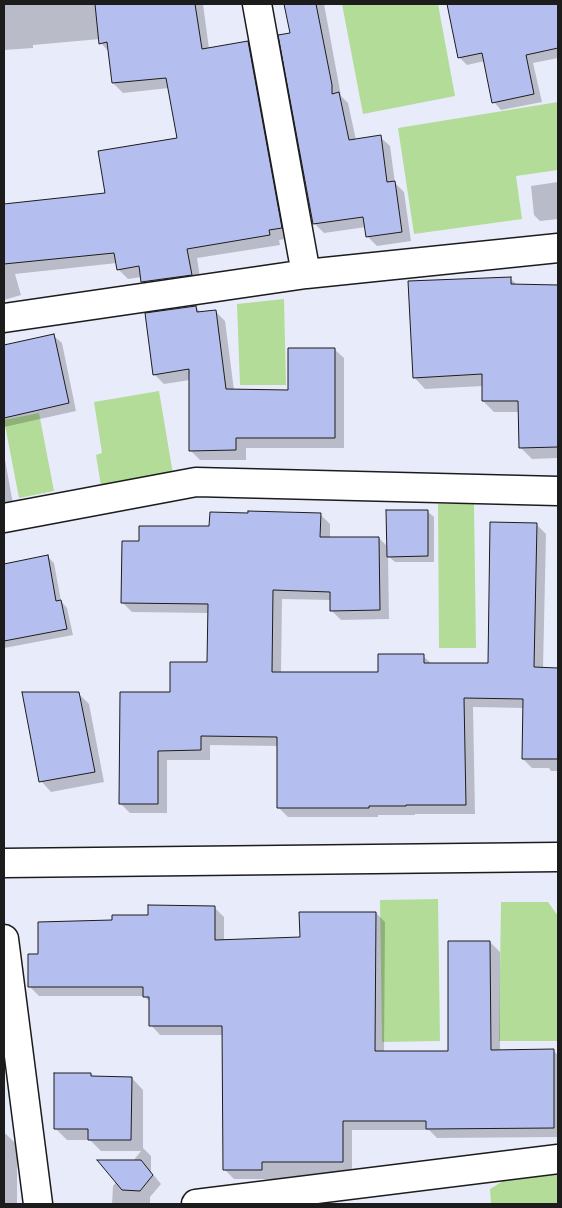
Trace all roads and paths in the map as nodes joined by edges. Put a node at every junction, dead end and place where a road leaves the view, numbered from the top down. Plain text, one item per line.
1 (257, 4) edge
2 (558, 248) edge
3 (306, 274) junction
4 (4, 318) edge
5 (558, 491) edge
6 (4, 518) edge
7 (558, 857) edge
8 (4, 863) edge
9 (4, 939) edge
10 (558, 1159) edge
11 (38, 1204) edge
12 (196, 1204) edge

1 - 3 street
2 - 3 street
3 - 4 street
5 - 6 street
7 - 8 street
9 - 11 street
10 - 12 street

